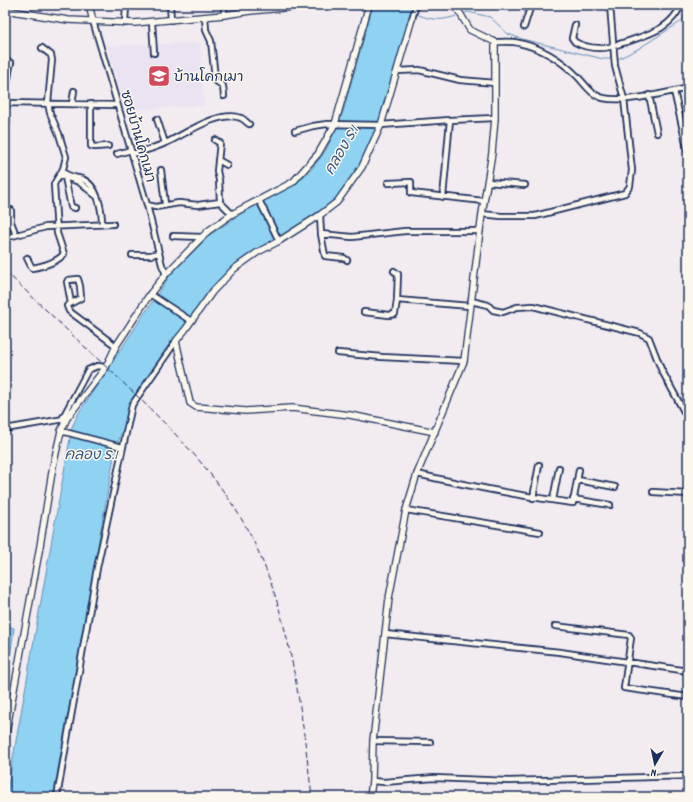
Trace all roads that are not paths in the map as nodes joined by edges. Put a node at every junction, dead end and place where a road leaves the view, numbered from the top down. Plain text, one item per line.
1 (89, 5) edge
2 (126, 5) edge
3 (170, 5) edge
4 (224, 5) edge
5 (316, 5) edge
6 (369, 5) edge
7 (531, 5) edge
8 (610, 5) edge
9 (681, 5) edge
10 (456, 6) edge
11 (416, 7) edge
12 (5, 10) edge
13 (224, 15) junction
14 (205, 17) junction
15 (412, 19) joint
16 (171, 20) junction
17 (94, 21) junction
18 (152, 22) junction
19 (125, 23) junction
20 (575, 25) dead end
21 (524, 27) dead end
22 (495, 42) junction
23 (613, 46) junction
24 (42, 48) dead end
25 (154, 53) dead end
26 (5, 60) edge
27 (397, 71) junction
28 (495, 83) junction
29 (688, 88) edge
30 (5, 89) edge
31 (74, 91) dead end
32 (674, 91) junction
33 (649, 95) junction
34 (224, 96) dead end
35 (624, 99) junction
36 (48, 103) junction
37 (72, 104) junction
38 (91, 104) junction
39 (117, 105) junction
40 (5, 108) edge
41 (5, 116) edge
42 (495, 118) junction
43 (157, 119) dead end
44 (450, 120) junction
45 (249, 124) dead end
46 (335, 124) junction
47 (381, 125) junction
48 (5, 130) edge
49 (295, 131) dead end
50 (657, 133) dead end
51 (215, 140) dead end
52 (165, 143) junction
53 (108, 146) dead end
54 (131, 152) junction
55 (688, 152) edge
56 (117, 154) dead end
57 (218, 160) junction
58 (227, 165) dead end
59 (161, 170) dead end
60 (60, 173) junction
61 (65, 177) junction
62 (225, 181) dead end
63 (488, 182) junction
64 (219, 183) junction
65 (388, 183) dead end
66 (525, 185) dead end
67 (96, 196) junction
68 (443, 197) junction
69 (259, 200) junction
70 (484, 201) junction
71 (220, 202) junction
72 (165, 204) junction
73 (147, 205) junction
74 (75, 208) dead end
75 (11, 210) dead end
76 (232, 214) junction
77 (482, 214) junction
78 (320, 215) junction
79 (102, 224) junction
80 (113, 224) dead end
81 (57, 226) junction
82 (480, 231) junction
83 (321, 234) junction
84 (16, 235) junction
85 (173, 236) dead end
86 (202, 237) junction
87 (5, 238) edge
88 (279, 241) junction
89 (158, 253) junction
90 (132, 255) dead end
91 (28, 258) dead end
92 (347, 260) dead end
93 (394, 271) dead end
94 (166, 274) junction
95 (152, 295) junction
96 (397, 300) junction
97 (71, 303) junction
98 (470, 303) junction
99 (364, 312) dead end
100 (189, 320) junction
101 (176, 340) junction
102 (116, 346) junction
103 (338, 353) dead end
104 (464, 361) junction
105 (106, 367) junction
106 (64, 419) junction
107 (688, 419) edge
108 (5, 429) edge
109 (61, 430) junction
110 (435, 432) junction
111 (122, 448) junction
112 (539, 465) dead end
113 (559, 468) dead end
114 (579, 470) dead end
115 (418, 474) junction
116 (578, 480) junction
117 (615, 487) dead end
118 (653, 492) dead end
119 (688, 494) edge
120 (534, 498) junction
121 (573, 499) junction
122 (553, 500) junction
123 (610, 505) dead end
124 (406, 510) junction
125 (540, 532) dead end
126 (555, 626) dead end
127 (385, 634) junction
128 (627, 662) junction
129 (688, 670) edge
130 (688, 697) edge
131 (5, 738) edge
132 (373, 741) junction
133 (430, 742) dead end
134 (688, 776) edge
135 (372, 781) junction
136 (57, 797) edge
137 (370, 797) edge

1 - 17 street, ซอยบ้านโคกเมา
2 - 19 street
3 - 16 street
4 - 13 street
5 - 13 street
6 - 46 street
7 - 21 street
8 - 23 street
9 - 23 street
10 - 22 street
11 - 15 street
12 - 17 street
13 - 14 street
14 - 16 street
14 - 34 street
15 - 27 street
16 - 18 street
17 - 19 street
17 - 39 street, ซอยบ้านโคกเมา
18 - 19 street
18 - 25 street
20 - 23 street
22 - 28 street
22 - 35 street
23 - 35 street
24 - 36 street
26 - 30 street
27 - 28 street
27 - 47 street
28 - 42 street
29 - 32 street
31 - 37 street
32 - 33 street
32 - 55 street
33 - 35 street
33 - 50 street
35 - 77 street
36 - 37 street
36 - 40 street
36 - 60 street
37 - 38 street
38 - 39 street
38 - 53 street
39 - 54 street, ซอยบ้านโคกเมา
41 - 48 street
42 - 44 street
42 - 63 street
43 - 52 street
44 - 47 street
44 - 68 street
45 - 52 street
46 - 47 street
46 - 49 street
46 - 69 street
47 - 78 street
51 - 57 street
52 - 54 street
54 - 56 street
54 - 73 street, ซอยบ้านโคกเมา
57 - 58 street
57 - 64 street
59 - 72 street
60 - 61 street
60 - 67 street
60 - 81 street
61 - 67 street
61 - 74 street
62 - 64 street
63 - 66 street
63 - 70 street
64 - 71 street
65 - 68 street
67 - 79 street
68 - 70 street
69 - 76 street
69 - 88 street
70 - 77 street
71 - 72 street
71 - 76 street
72 - 73 street
73 - 89 street, ซอยบ้านโคกเมา
75 - 84 street
76 - 86 street
77 - 82 street
78 - 83 street
78 - 88 street
79 - 80 street
79 - 81 street
81 - 84 street
81 - 91 street
82 - 83 street
82 - 98 street
83 - 92 street
84 - 87 street
85 - 86 street
86 - 94 street
88 - 100 street
89 - 90 street
89 - 94 street, ซอยบ้านโคกเมา
93 - 96 street
94 - 95 street
95 - 100 street
95 - 102 street
96 - 98 street
96 - 99 street
97 - 97 street
97 - 102 street
98 - 104 street
98 - 107 street
100 - 101 street
101 - 110 street
101 - 111 street
102 - 105 street
103 - 104 street
104 - 110 street
105 - 106 street
105 - 106 street
106 - 108 street
106 - 109 street
109 - 111 street
109 - 131 street
110 - 115 street
111 - 136 street
112 - 120 street
113 - 122 street
114 - 116 street
115 - 120 street
115 - 124 street
116 - 117 street
116 - 121 street
118 - 119 street
120 - 122 street
121 - 122 street
121 - 123 street
124 - 125 street
124 - 127 street
126 - 128 street
127 - 128 street
127 - 132 street
128 - 129 street
128 - 130 street
132 - 133 street
132 - 135 street
134 - 135 street
135 - 137 street

